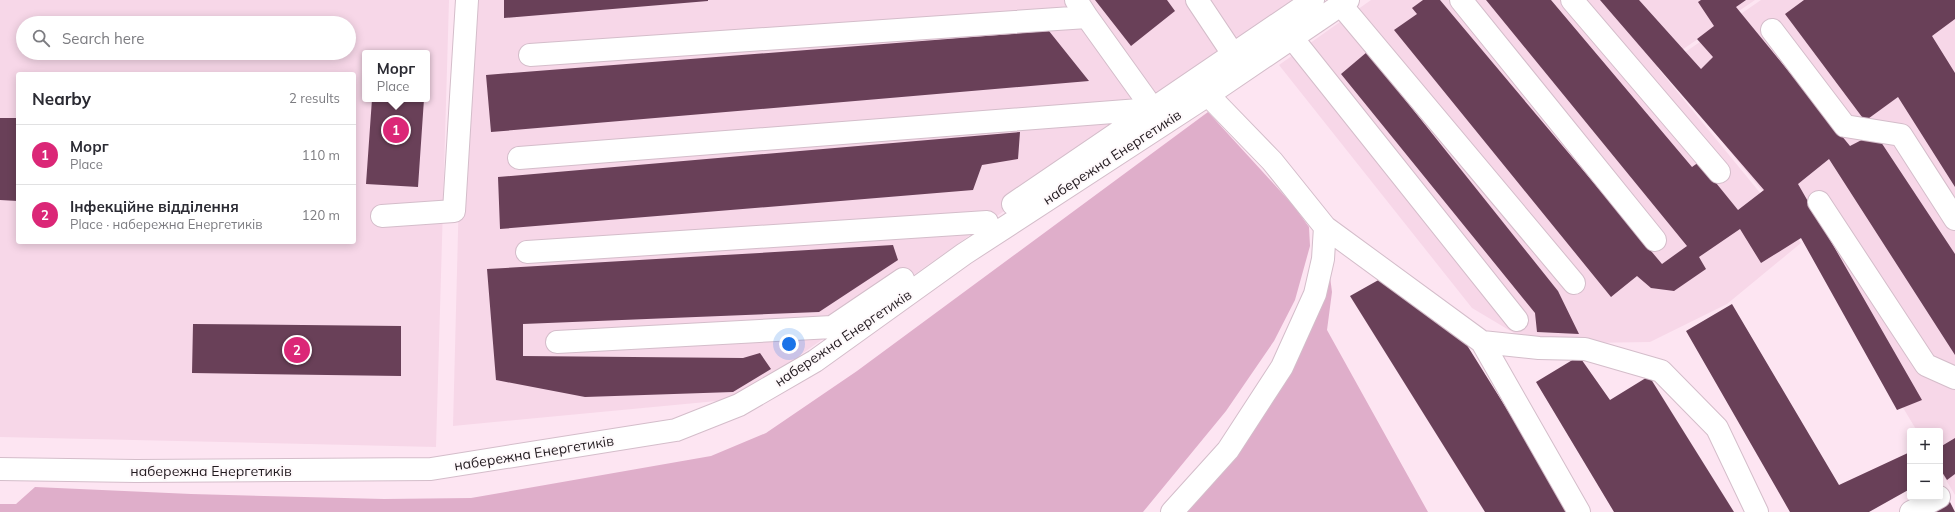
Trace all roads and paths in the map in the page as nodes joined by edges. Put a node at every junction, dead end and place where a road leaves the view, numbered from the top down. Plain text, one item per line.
1 (467, 0) edge
2 (1196, 0) edge
3 (1313, 0) edge
4 (1461, 0) edge
5 (1572, 0) edge
6 (1344, 2) edge
7 (1082, 9) edge
8 (1772, 30) dead end
9 (1293, 39) junction
10 (1233, 54) junction
11 (530, 55) dead end
12 (1208, 95) junction
13 (1153, 109) junction
14 (519, 158) dead end
15 (1719, 172) dead end
16 (1819, 202) dead end
17 (382, 216) dead end
18 (1955, 219) edge
19 (987, 222) junction
20 (1325, 227) junction
21 (1655, 240) dead end
22 (527, 252) dead end
23 (1574, 283) dead end
24 (1517, 320) dead end
25 (557, 342) dead end
26 (1482, 342) junction
27 (1955, 378) edge
28 (0, 469) edge
29 (1955, 489) edge
30 (1943, 495) edge
31 (1934, 500) edge
32 (1172, 512) edge
33 (1579, 512) edge
34 (1757, 512) edge
35 (1911, 512) edge

1 - 17 street
2 - 10 street
3 - 10 street
4 - 21 street
5 - 15 street
6 - 9 street, набережна Енергетиків
6 - 23 street
7 - 11 street
7 - 13 street
8 - 18 street
9 - 12 street, набережна Енергетиків
9 - 24 street
10 - 13 street
12 - 20 street
12 - 28 street, набережна Енергетиків
13 - 14 street
13 - 19 street
16 - 27 street
19 - 22 street
19 - 25 street
20 - 26 street
20 - 32 street
26 - 33 street
26 - 34 street
29 - 30 street
31 - 35 street

